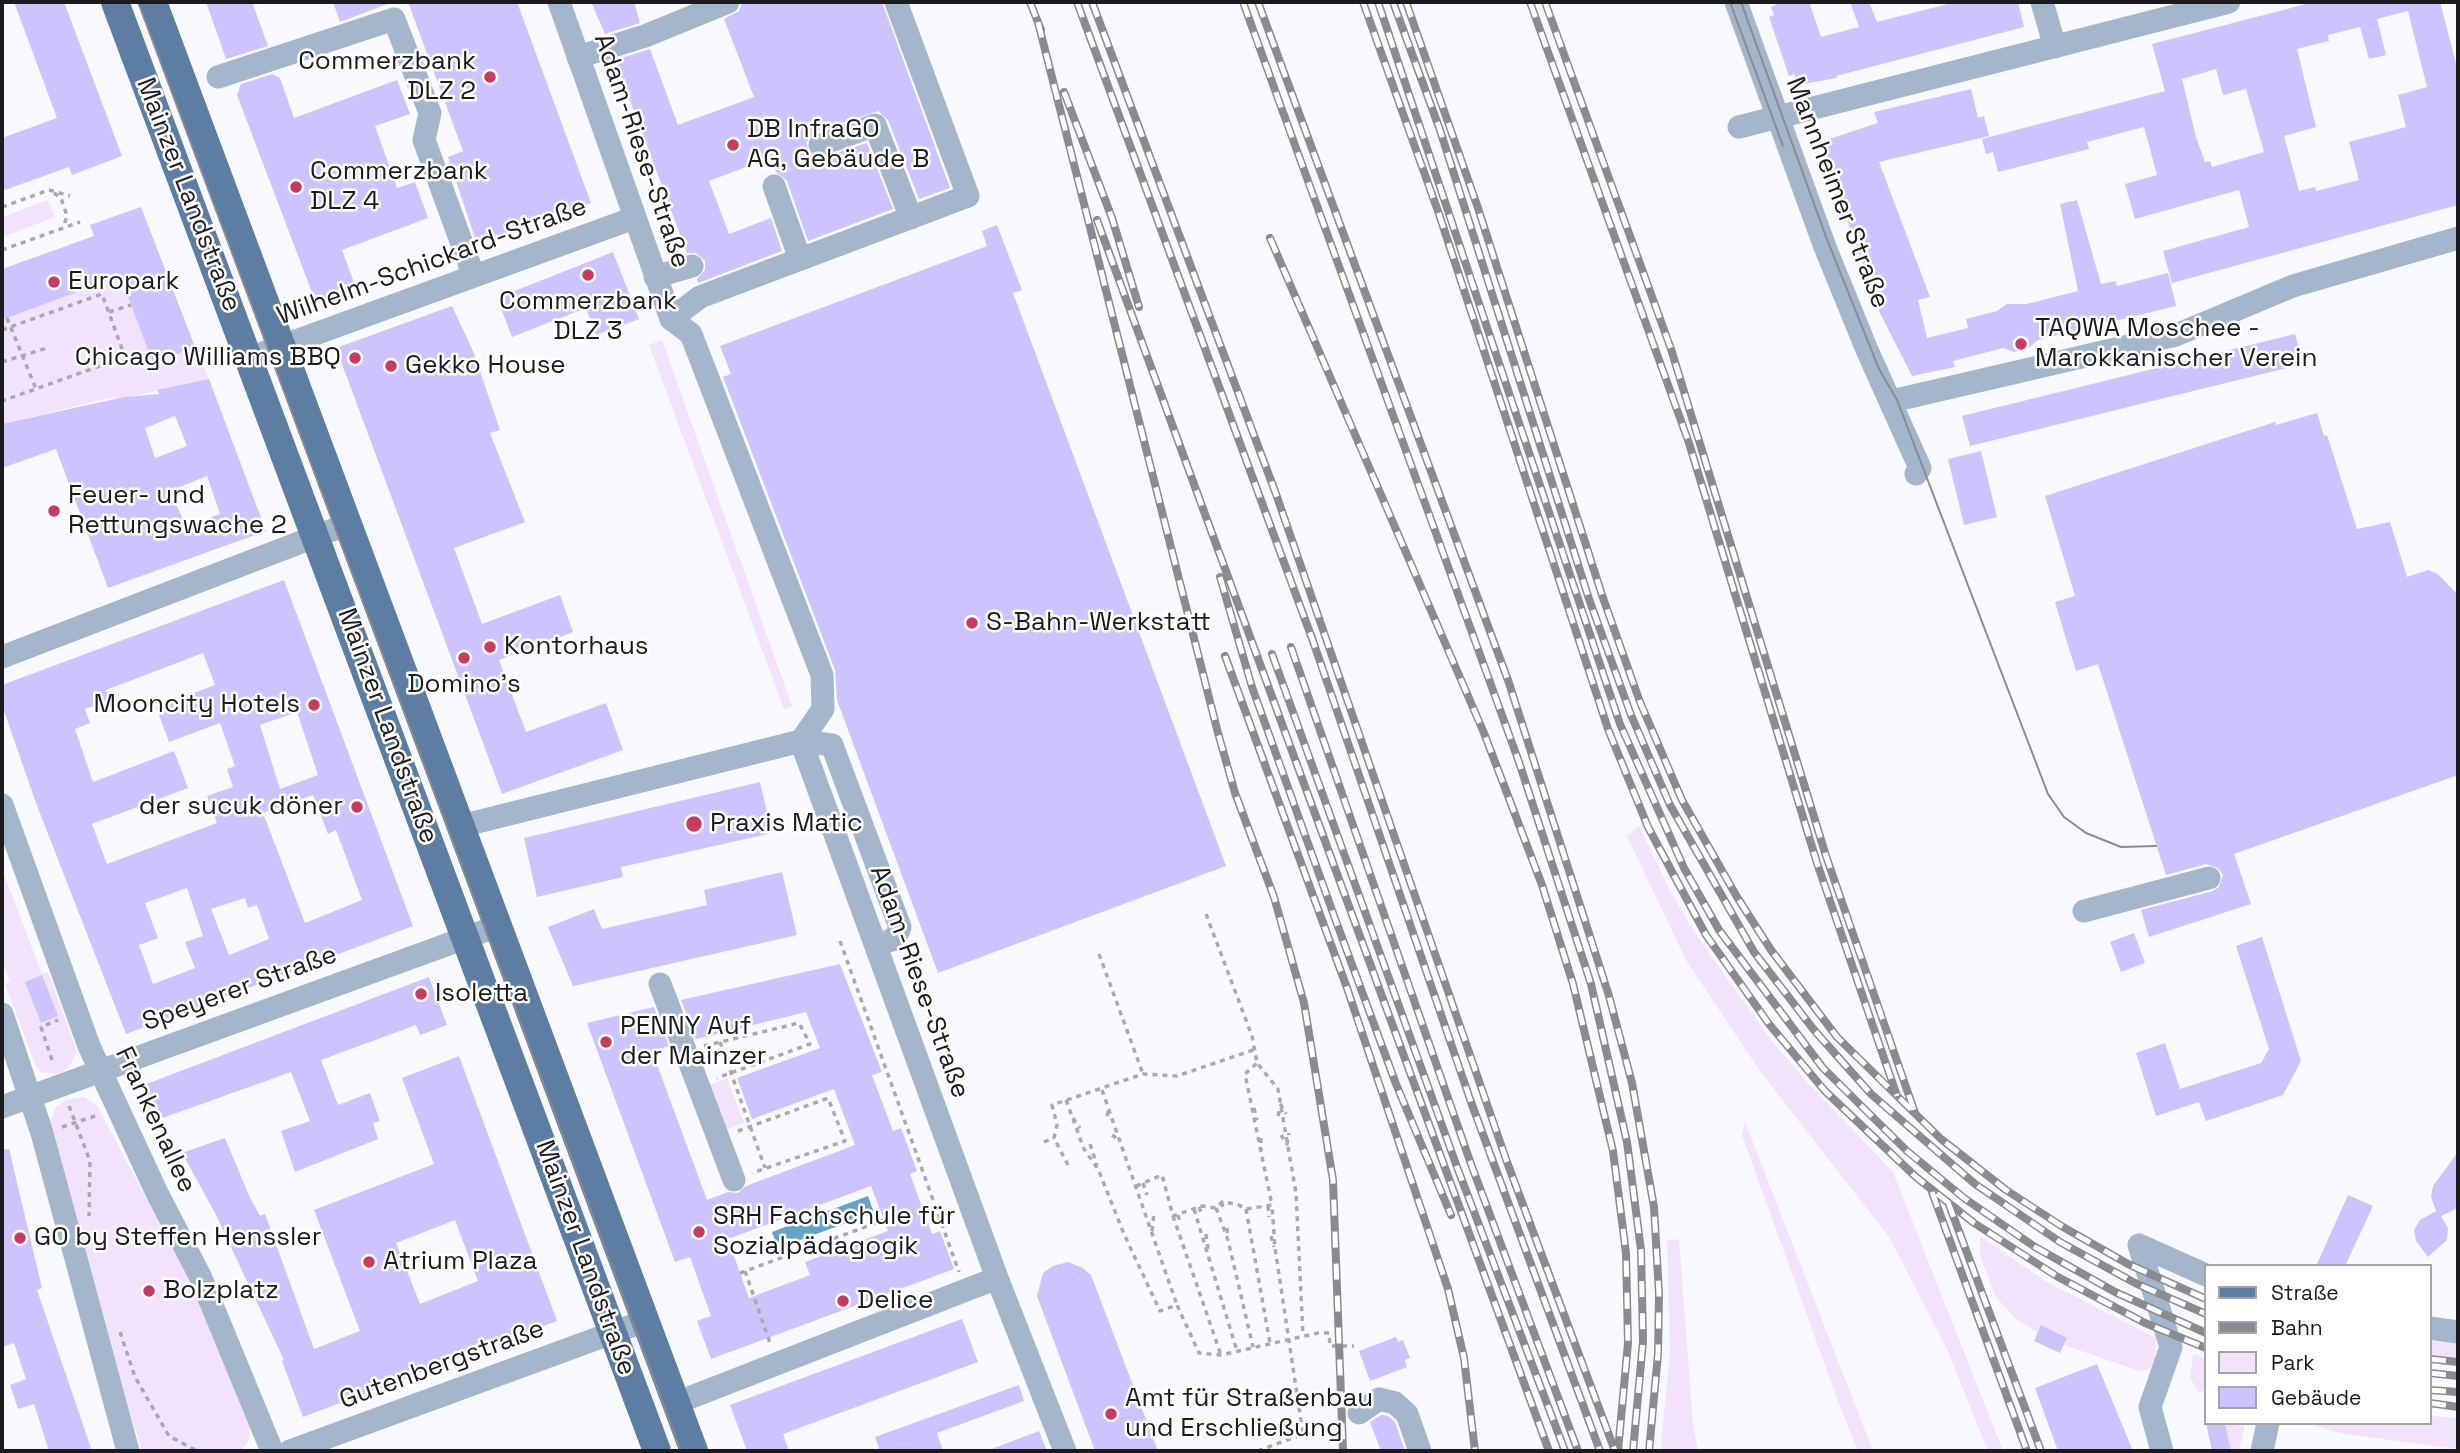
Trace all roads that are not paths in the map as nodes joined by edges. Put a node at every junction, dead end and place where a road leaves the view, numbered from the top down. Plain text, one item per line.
1 (115, 2) edge
2 (153, 2) edge
3 (559, 2) edge
4 (729, 2) edge
5 (896, 2) edge
6 (1736, 2) edge
7 (2042, 2) edge
8 (2229, 2) edge
9 (391, 10) edge
10 (2055, 47) junction
11 (578, 57) junction
12 (218, 77) dead end
13 (1777, 117) junction
14 (1739, 127) dead end
15 (820, 145) dead end
16 (774, 186) dead end
17 (634, 218) junction
18 (911, 218) junction
19 (2458, 238) edge
20 (800, 259) junction
21 (692, 266) dead end
22 (473, 274) junction
23 (655, 278) junction
24 (671, 319) junction
25 (282, 347) junction
26 (249, 358) junction
27 (1892, 401) junction
28 (1916, 474) dead end
29 (348, 524) junction
30 (316, 536) junction
31 (2, 657) edge
32 (801, 741) junction
33 (2, 805) edge
34 (461, 826) junction
35 (2209, 878) dead end
36 (2084, 911) dead end
37 (498, 926) junction
38 (465, 937) junction
39 (660, 984) dead end
40 (2, 1014) edge
41 (100, 1070) junction
42 (32, 1096) junction
43 (2, 1107) edge
44 (734, 1180) road end
45 (2204, 1274) edge
46 (997, 1278) junction
47 (645, 1321) junction
48 (2432, 1328) edge
49 (2458, 1332) edge
50 (613, 1333) junction
51 (676, 1403) junction
52 (1359, 1413) dead end
53 (2268, 1425) edge
54 (128, 1451) edge
55 (272, 1451) edge
56 (290, 1451) edge
57 (657, 1451) edge
58 (694, 1451) edge
59 (1065, 1451) edge
60 (1420, 1451) edge
61 (2162, 1451) edge
62 (2262, 1451) edge

1 - 26 main road, Mainzer Landstraße
2 - 25 main road, Mainzer Landstraße
3 - 11 street, Adam-Riese-Straße
4 - 11 street
5 - 18 street
6 - 13 street, Mannheimer Straße
7 - 10 street
8 - 10 street
9 - 12 street
9 - 22 street
10 - 13 street
11 - 17 street, Adam-Riese-Straße
13 - 14 street
13 - 27 street, Mannheimer Straße
15 - 18 street
16 - 20 street
17 - 22 street, Wilhelm-Schickard-Straße
17 - 23 street, Adam-Riese-Straße
18 - 20 street
19 - 27 street
20 - 24 street
21 - 23 street
22 - 25 street, Wilhelm-Schickard-Straße
23 - 24 street, Adam-Riese-Straße
24 - 32 street
25 - 26 street, Wilhelm-Schickard-Straße
25 - 29 main road, Mainzer Landstraße
26 - 30 main road, Mainzer Landstraße
27 - 28 street, Mannheimer Straße
29 - 30 street
29 - 34 main road, Mainzer Landstraße
30 - 31 street
30 - 38 main road, Mainzer Landstraße
32 - 34 street
32 - 46 street, Adam-Riese-Straße
33 - 41 street, Frankenallee
34 - 37 main road, Mainzer Landstraße
35 - 36 street
37 - 38 street, Speyerer Straße
37 - 47 main road, Mainzer Landstraße
38 - 41 street, Speyerer Straße
38 - 50 main road, Mainzer Landstraße
39 - 44 street
40 - 42 street
41 - 42 street, Speyerer Straße
41 - 55 street, Frankenallee
42 - 43 street, Speyerer Straße
42 - 54 street
45 - 61 street
46 - 51 street
46 - 59 street, Adam-Riese-Straße
47 - 50 street, Gutenbergstraße
47 - 51 main road, Mainzer Landstraße
48 - 49 street
50 - 56 street, Gutenbergstraße
50 - 57 main road, Mainzer Landstraße
51 - 58 main road, Mainzer Landstraße
52 - 60 street
53 - 62 street

